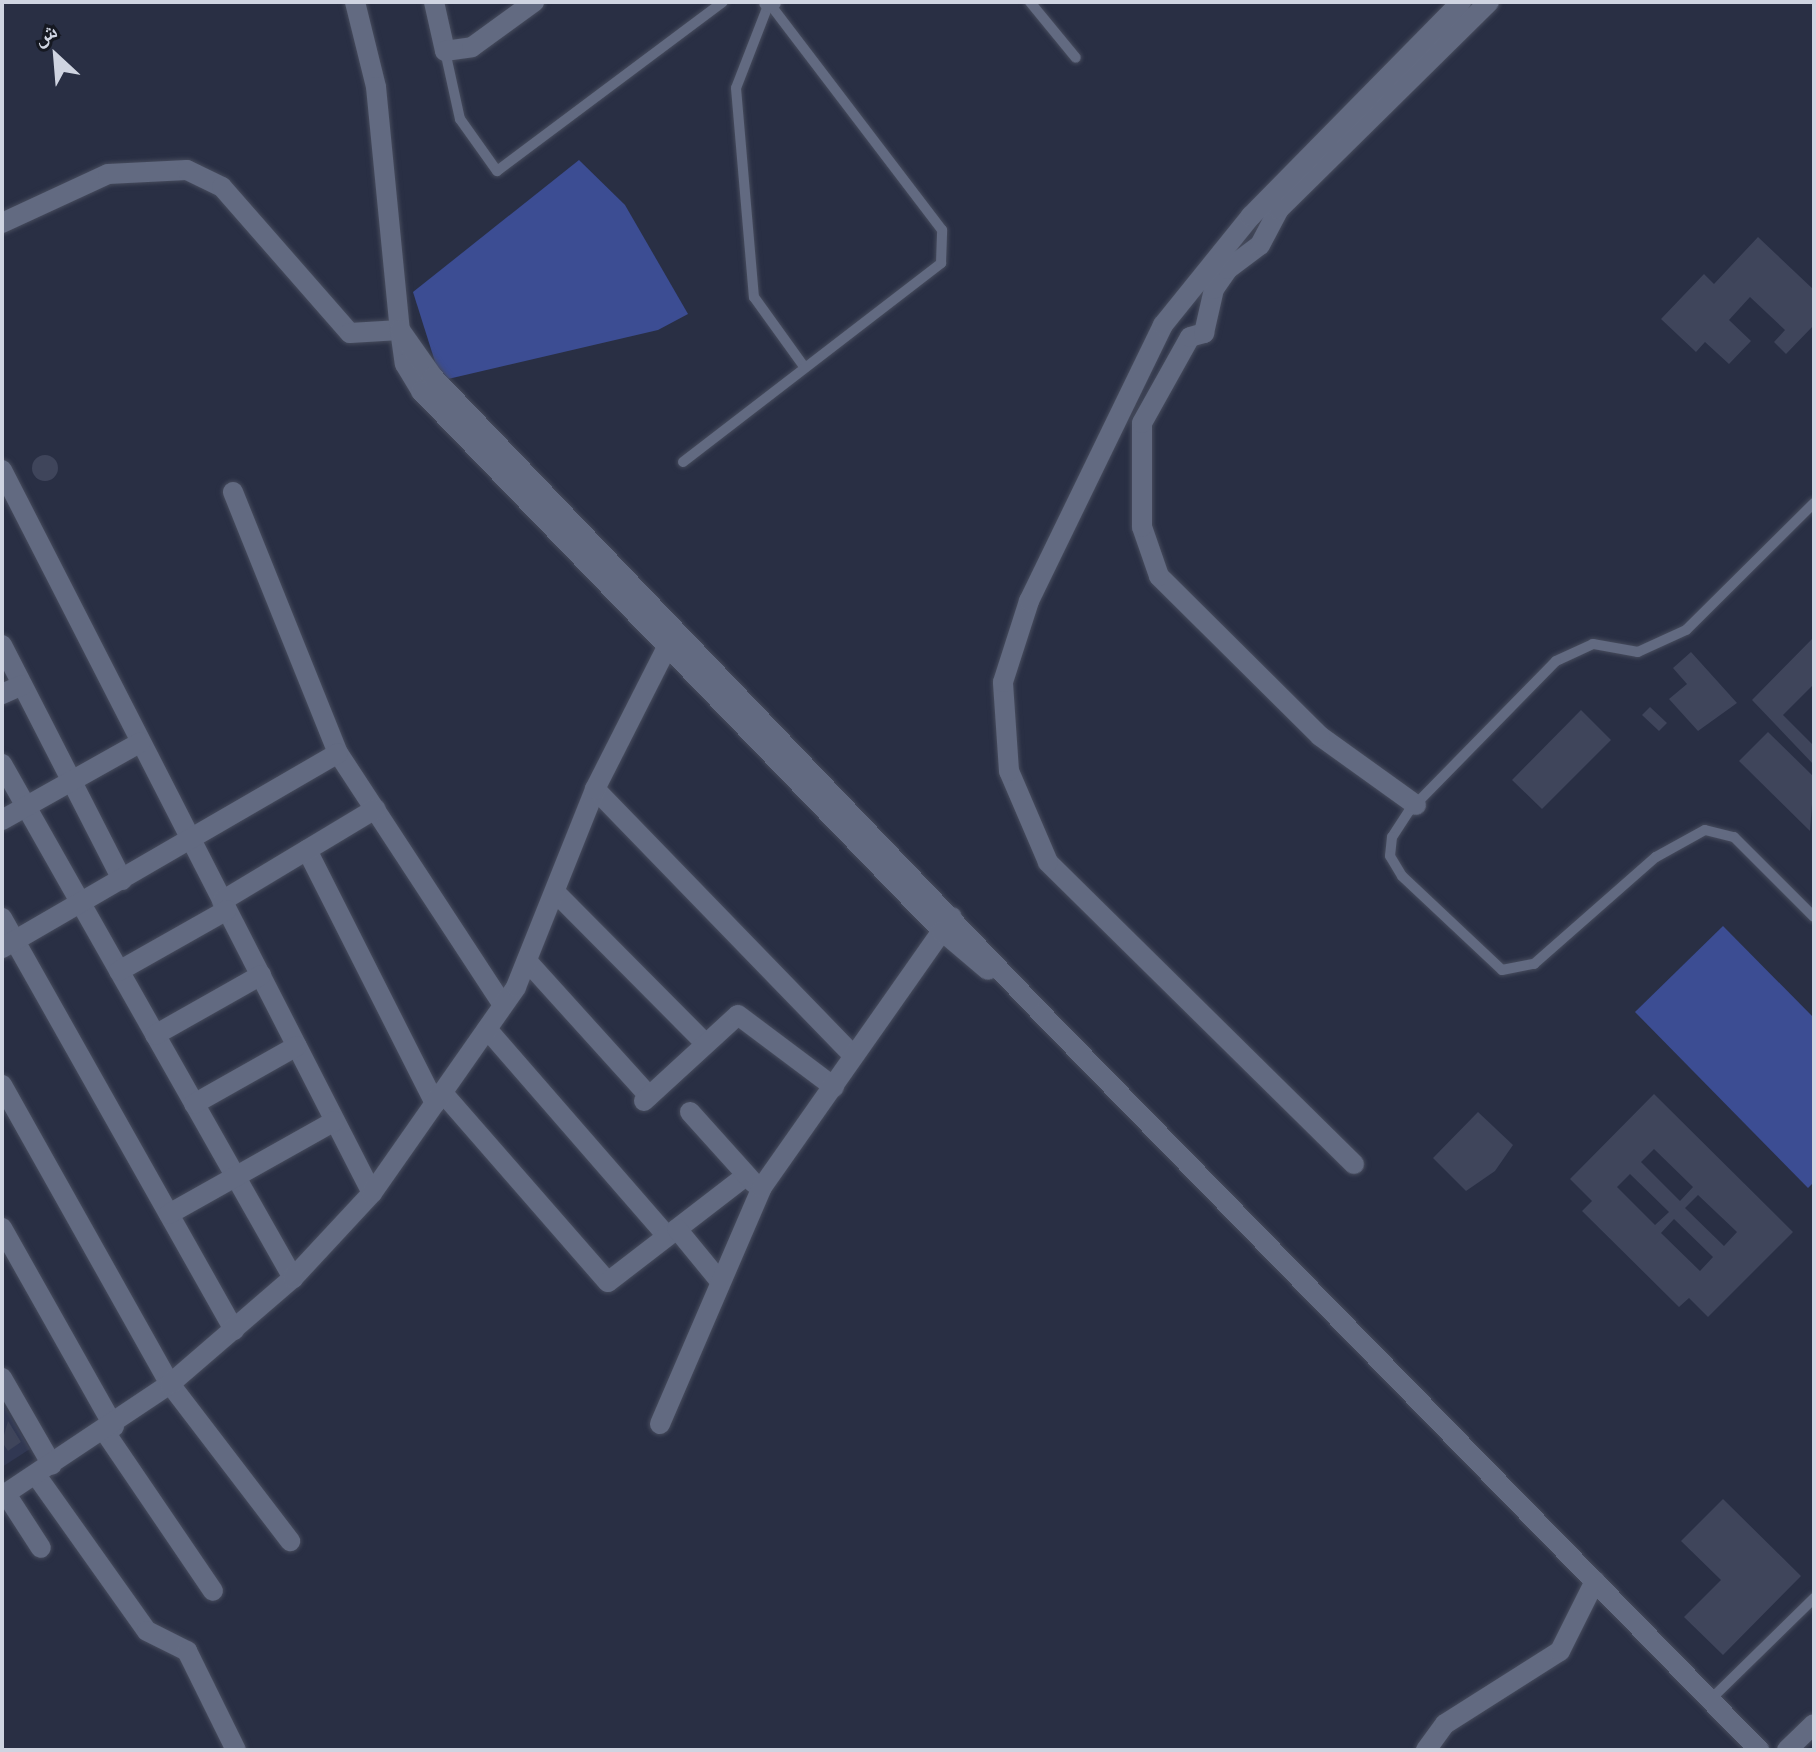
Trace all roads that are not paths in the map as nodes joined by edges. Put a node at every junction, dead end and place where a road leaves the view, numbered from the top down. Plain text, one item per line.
1 (355, 2) edge
2 (434, 2) edge
3 (534, 2) edge
4 (723, 2) edge
5 (770, 2) edge
6 (1030, 2) edge
7 (1461, 2) edge
8 (1489, 2) edge
9 (445, 51) junction
10 (1076, 58) dead end
11 (2, 223) edge
12 (400, 330) junction
13 (805, 368) junction
14 (683, 462) dead end
15 (2, 470) edge
16 (233, 492) dead end
17 (1814, 503) edge
18 (672, 638) junction
19 (2, 645) edge
20 (22, 685) junction
21 (2, 694) edge
22 (141, 742) junction
23 (338, 753) junction
24 (2, 764) edge
25 (72, 781) junction
26 (595, 789) junction
27 (1416, 805) junction
28 (26, 806) junction
29 (375, 809) junction
30 (2, 820) edge
31 (192, 841) junction
32 (307, 850) junction
33 (122, 880) junction
34 (557, 894) junction
35 (81, 903) junction
36 (225, 905) junction
37 (1814, 917) edge
38 (2, 918) edge
39 (947, 924) junction
40 (8, 944) edge
41 (527, 961) junction
42 (119, 971) junction
43 (261, 975) junction
44 (503, 1005) junction
45 (487, 1029) junction
46 (155, 1035) junction
47 (706, 1044) junction
48 (297, 1046) junction
49 (852, 1054) junction
50 (2, 1085) edge
51 (834, 1087) junction
52 (439, 1098) junction
53 (194, 1104) junction
54 (690, 1112) dead end
55 (335, 1121) junction
56 (1354, 1164) dead end
57 (236, 1177) junction
58 (743, 1178) junction
59 (762, 1187) junction
60 (372, 1193) junction
61 (169, 1214) junction
62 (2, 1228) edge
63 (672, 1232) junction
64 (293, 1278) junction
65 (718, 1279) junction
66 (234, 1330) junction
67 (2, 1378) edge
68 (170, 1384) junction
69 (660, 1424) dead end
70 (110, 1429) junction
71 (44, 1470) junction
72 (4, 1495) edge
73 (290, 1541) dead end
74 (41, 1548) dead end
75 (1595, 1581) junction
76 (213, 1591) dead end
77 (1814, 1598) edge
78 (1710, 1700) junction
79 (1814, 1724) edge
80 (236, 1750) edge
81 (1426, 1750) edge
82 (1759, 1750) edge
83 (1787, 1750) edge

1 - 12 street
2 - 9 street
3 - 9 street
4 - 9 lane
5 - 13 lane
5 - 13 lane
6 - 10 lane
7 - 56 street
8 - 27 street
11 - 12 street
12 - 18 street
13 - 14 lane
15 - 22 street
16 - 23 street
17 - 27 lane
18 - 26 street
18 - 39 street
19 - 20 street
20 - 21 street
20 - 25 street
22 - 25 street
22 - 31 street
23 - 29 street
23 - 31 street
24 - 28 street
25 - 28 street
25 - 33 street
26 - 34 street
26 - 49 street
27 - 37 lane
28 - 30 street
28 - 35 street
29 - 32 street
29 - 44 street
31 - 33 street
31 - 36 street
32 - 36 street
32 - 52 street
33 - 35 street
34 - 41 street
34 - 47 street
35 - 40 street
35 - 42 street
36 - 42 street
36 - 43 street
38 - 40 street
39 - 49 street
39 - 75 street
40 - 61 street
41 - 44 street
41 - 47 street
42 - 46 street
43 - 46 street
43 - 48 street
44 - 45 street
45 - 52 street
45 - 63 street
46 - 53 street
47 - 51 street
48 - 53 street
48 - 55 street
49 - 51 street
50 - 68 street
51 - 59 street
52 - 60 street
52 - 63 street
53 - 57 street
54 - 58 street
55 - 57 street
55 - 60 street
57 - 61 street
57 - 64 street
58 - 59 street
58 - 63 street
59 - 65 street
60 - 64 street
61 - 66 street
62 - 70 street
63 - 65 street
64 - 66 street
65 - 69 street
66 - 68 street
67 - 71 street
68 - 70 street
68 - 73 street
70 - 71 street
70 - 76 street
71 - 72 street
71 - 80 street
72 - 74 street
75 - 78 street
75 - 81 street
77 - 78 lane
78 - 82 street
79 - 83 street

